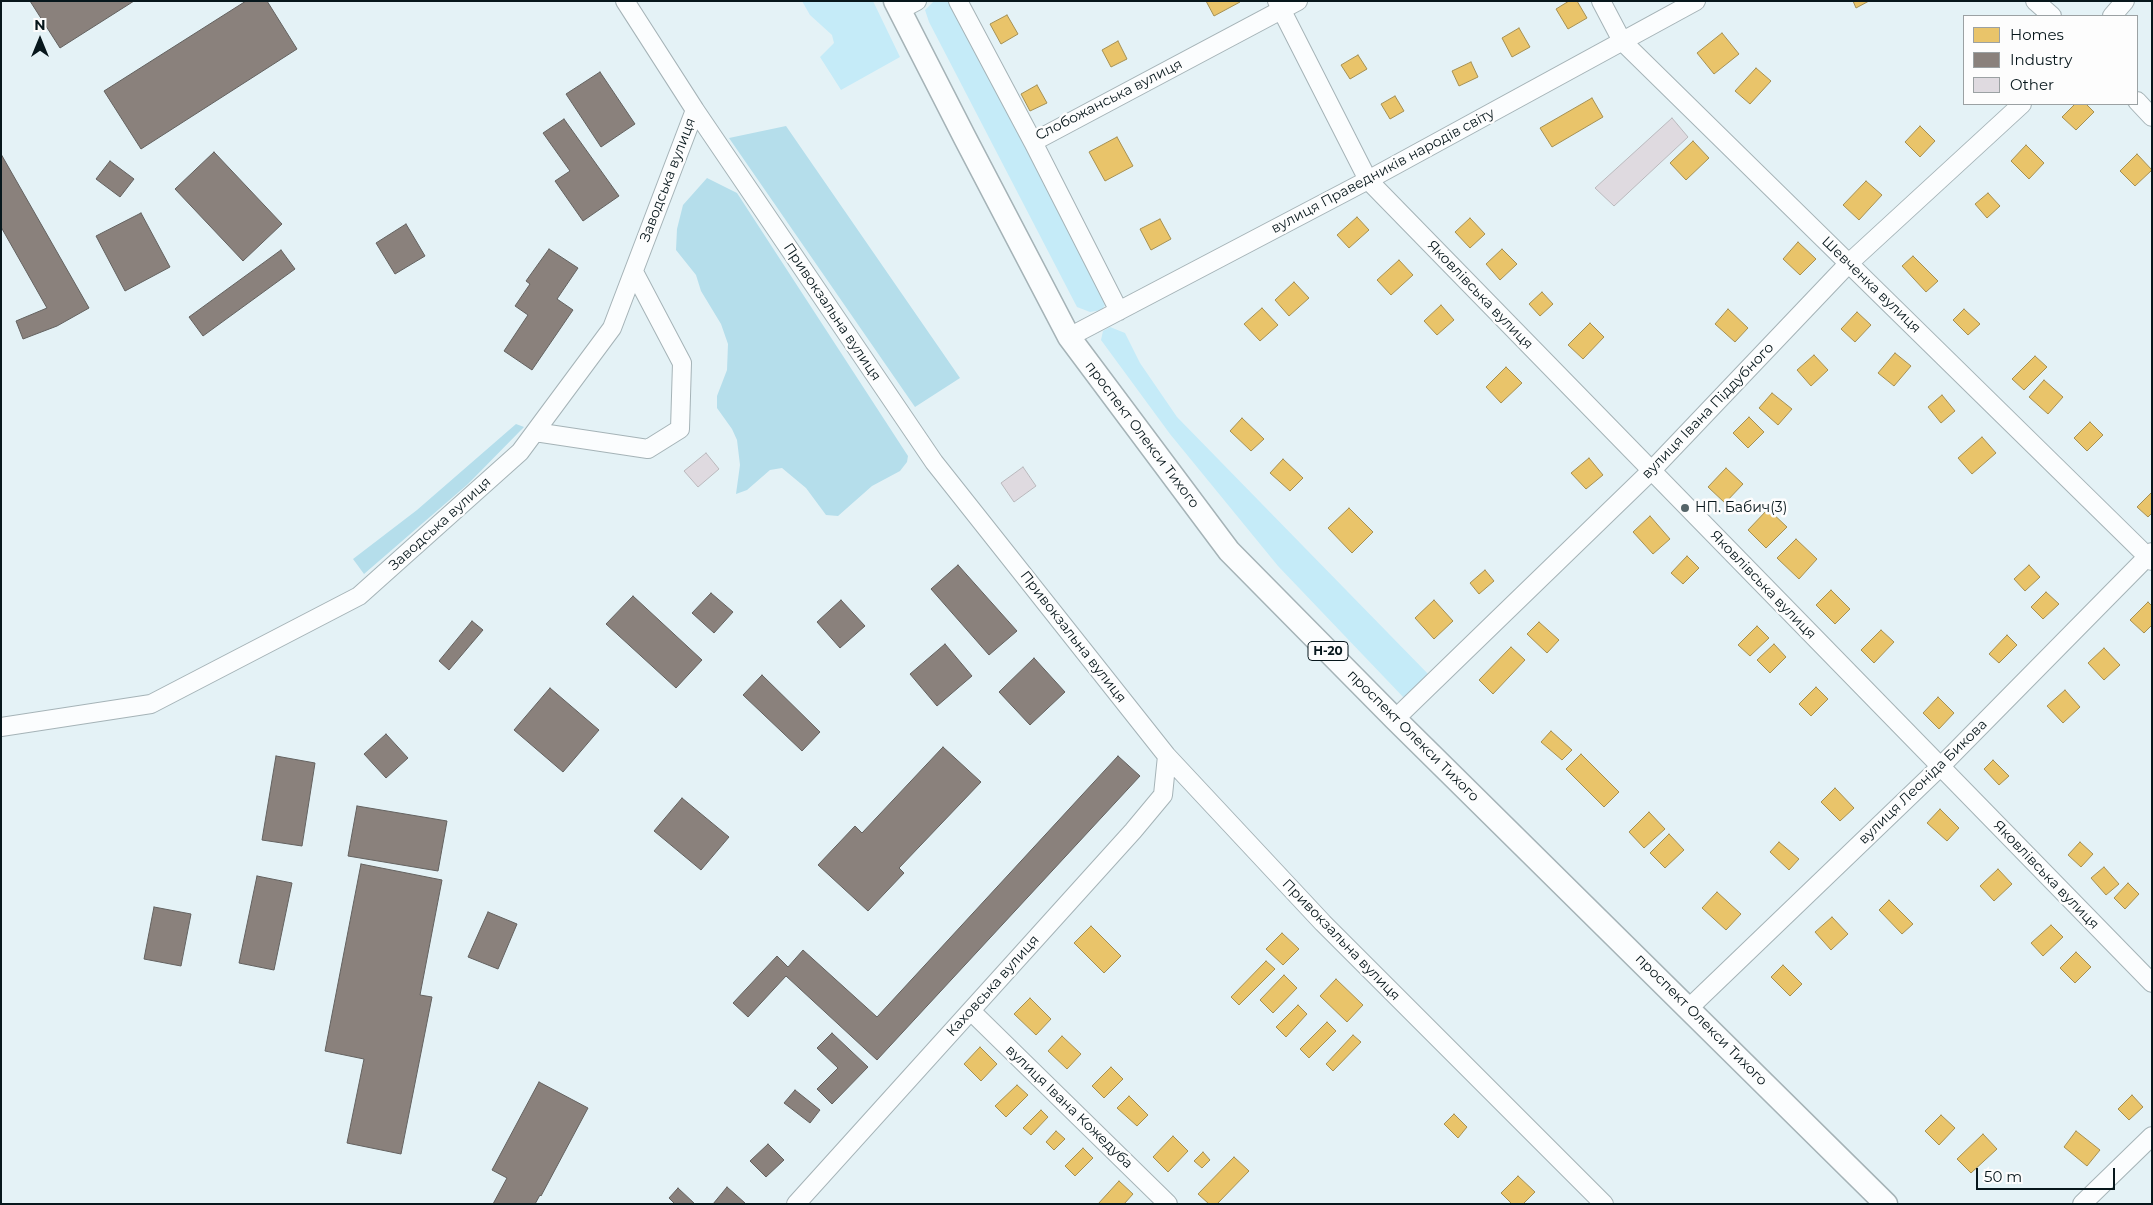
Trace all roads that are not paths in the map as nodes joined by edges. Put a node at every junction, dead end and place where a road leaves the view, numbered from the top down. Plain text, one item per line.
1 (625, 1) edge
2 (958, 1) edge
3 (1298, 1) edge
4 (1601, 1) edge
5 (1696, 1) edge
6 (2036, 1) edge
7 (2125, 1) edge
8 (904, 4) edge
9 (1279, 6) edge
10 (2051, 15) edge
11 (2113, 15) edge
12 (1622, 41) junction
13 (2138, 102) edge
14 (2021, 105) edge
15 (695, 110) junction
16 (2152, 117) edge
17 (1033, 142) junction
18 (1368, 180) junction
19 (1849, 263) junction
20 (634, 272) junction
21 (1119, 311) junction
22 (1070, 337) junction
23 (535, 432) junction
24 (1652, 470) junction
25 (2150, 556) edge
26 (1395, 719) junction
27 (1, 727) edge
28 (1167, 756) junction
29 (1940, 767) junction
30 (2152, 983) edge
31 (1689, 1008) junction
32 (971, 1011) junction
33 (2152, 1136) edge
34 (796, 1204) edge
35 (1168, 1204) edge
36 (1604, 1204) edge
37 (1886, 1204) edge
38 (2082, 1204) edge

1 - 15 street, Привокзальна вулиця
2 - 17 street, Слобожанська вулиця
3 - 9 street, Слобожанська вулиця
4 - 12 street, Шевченка вулиця
5 - 12 street, вулиця Праведників народів світу
6 - 10 street
7 - 11 street
8 - 22 main road, проспект Олекси Тихого / Н-20
9 - 17 street, Слобожанська вулиця
9 - 18 street, Яковлівська вулиця
12 - 18 street, вулиця Праведників народів світу
12 - 19 street, Шевченка вулиця
13 - 16 street
14 - 19 street, вулиця Івана Піддубного
15 - 20 street, Заводська вулиця
15 - 28 street, Привокзальна вулиця
17 - 21 street
18 - 21 street, вулиця Праведників народів світу
18 - 24 street, Яковлівська вулиця
19 - 24 street, вулиця Івана Піддубного
19 - 25 street, Шевченка вулиця
20 - 23 street, Заводська вулиця
20 - 23 street
21 - 22 street, вулиця Праведників народів світу
22 - 26 main road, проспект Олекси Тихого / Н-20
23 - 27 street, Заводська вулиця
24 - 26 street, вулиця Івана Піддубного
24 - 29 street, Яковлівська вулиця
25 - 29 street, вулиця Леоніда Бикова
26 - 31 main road, проспект Олекси Тихого / Н-20
28 - 32 street, Каховська вулиця
28 - 36 street, Привокзальна вулиця
29 - 30 street, Яковлівська вулиця
29 - 31 street, вулиця Леоніда Бикова
31 - 37 main road, проспект Олекси Тихого / Н-20
32 - 34 street, Каховська вулиця
32 - 35 street, вулиця Івана Кожедуба
33 - 38 street

